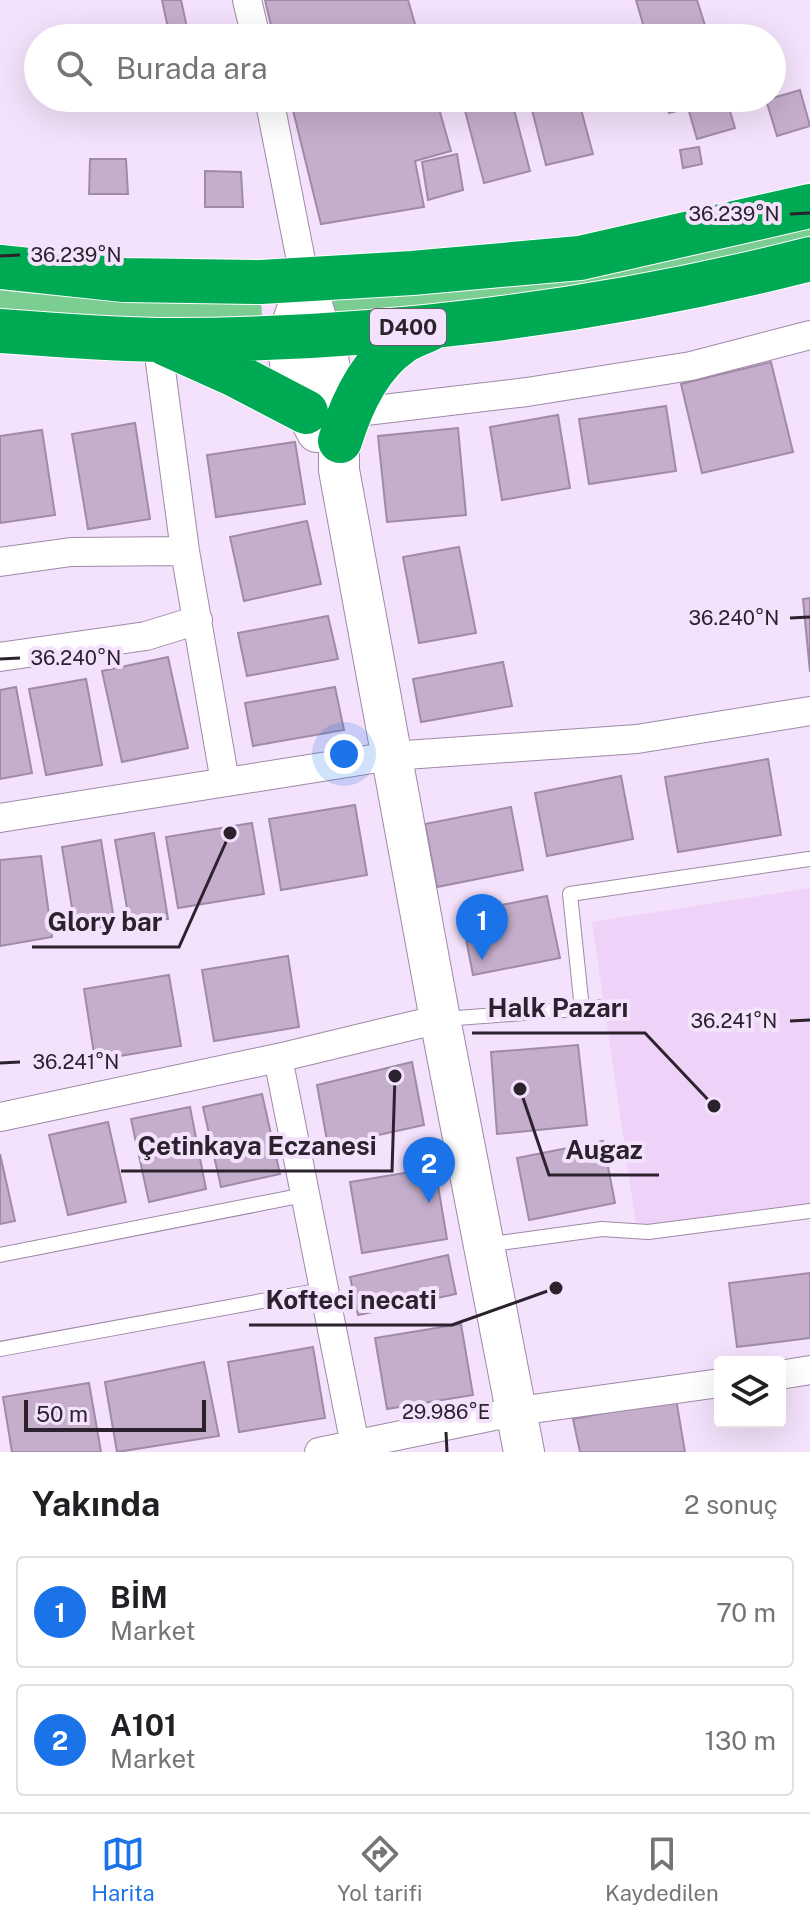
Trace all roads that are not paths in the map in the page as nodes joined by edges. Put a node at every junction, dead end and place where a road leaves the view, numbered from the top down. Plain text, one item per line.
1 (247, 0) edge
2 (253, 24) edge
3 (272, 112) edge
4 (810, 206) edge
5 (810, 259) edge
6 (0, 267) edge
7 (305, 281) junction
8 (440, 325) junction
9 (0, 331) edge
10 (304, 335) junction
11 (810, 335) edge
12 (157, 340) junction
13 (306, 412) junction
14 (343, 441) junction
15 (185, 551) junction
16 (0, 562) edge
17 (198, 620) junction
18 (0, 657) edge
19 (810, 711) edge
20 (391, 756) junction
21 (225, 782) junction
22 (0, 818) edge
23 (809, 859) edge
24 (604, 1007) dead end
25 (582, 1009) junction
26 (440, 1019) junction
27 (278, 1058) junction
28 (0, 1117) edge
29 (304, 1195) junction
30 (810, 1211) edge
31 (485, 1245) junction
32 (0, 1255) edge
33 (322, 1290) junction
34 (0, 1349) edge
35 (810, 1370) edge
36 (786, 1374) edge
37 (714, 1384) edge
38 (518, 1411) junction
39 (355, 1449) edge
40 (319, 1452) edge
41 (524, 1452) edge

1 - 2 street
3 - 7 street
4 - 7 highway, D400
5 - 8 highway, D400
6 - 7 highway, D400
7 - 10 street
8 - 10 highway, D400
8 - 14 highway
9 - 12 highway, D400
10 - 12 highway, D400
10 - 13 street
10 - 14 street
11 - 14 street
12 - 13 highway
12 - 15 street
13 - 14 street
14 - 20 street
15 - 16 street
15 - 17 street
17 - 18 street
17 - 21 street
19 - 20 street
20 - 21 street
20 - 26 street
21 - 22 street
23 - 25 lane
24 - 25 lane
25 - 26 lane
26 - 27 street
26 - 31 street
27 - 28 street
27 - 29 street
29 - 32 lane
29 - 33 street
30 - 31 lane
31 - 38 street
33 - 34 lane
33 - 39 street
35 - 36 street
37 - 38 street
38 - 39 street
38 - 41 street
39 - 40 street

